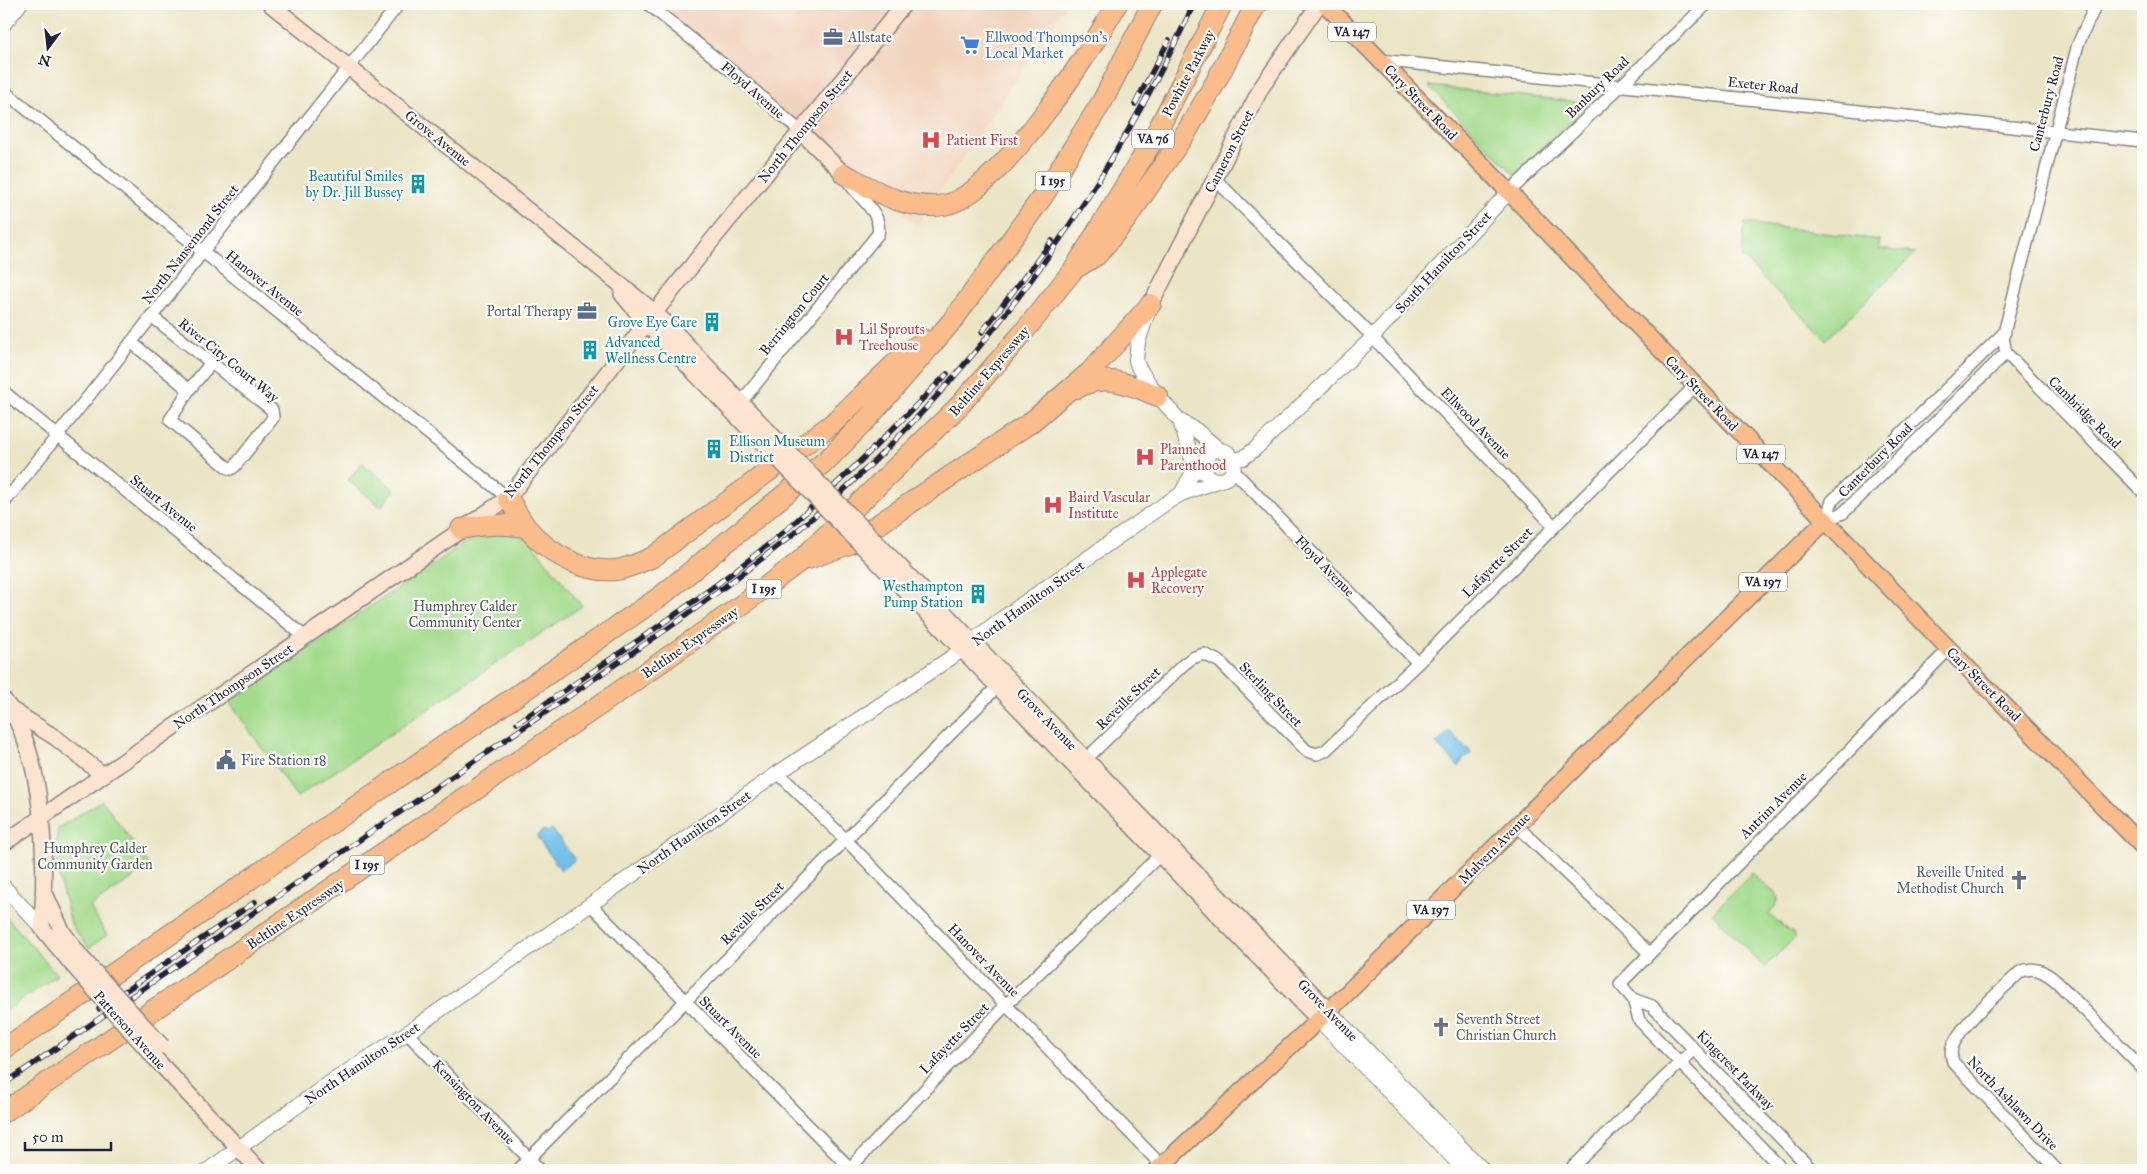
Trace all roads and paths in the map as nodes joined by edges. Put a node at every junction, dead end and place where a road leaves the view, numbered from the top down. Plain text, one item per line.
1 (20, 4) edge
2 (270, 4) edge
3 (399, 4) edge
4 (648, 4) edge
5 (904, 4) edge
6 (1117, 4) edge
7 (1152, 4) edge
8 (1222, 4) edge
9 (1256, 4) edge
10 (1319, 4) edge
11 (1325, 4) edge
12 (1707, 4) edge
13 (2096, 4) edge
14 (4, 24) edge
15 (1379, 60) junction
16 (349, 67) junction
17 (1620, 85) junction
18 (4, 91) edge
19 (800, 131) junction
20 (2054, 132) junction
21 (2143, 141) edge
22 (844, 174) junction
23 (1215, 179) junction
24 (1509, 192) junction
25 (878, 234) joint
26 (203, 252) junction
27 (1074, 269) junction
28 (1151, 304) junction
29 (151, 316) junction
30 (650, 318) junction
31 (953, 320) junction
32 (2005, 332) junction
33 (1373, 337) junction
34 (131, 342) junction
35 (2006, 353) junction
36 (211, 363) junction
37 (1695, 386) junction
38 (189, 390) junction
39 (4, 392) edge
40 (1068, 392) junction
41 (1158, 396) junction
42 (736, 407) junction
43 (1180, 421) junction
44 (57, 435) junction
45 (1221, 451) junction
46 (1233, 465) junction
47 (1202, 467) junction
48 (1221, 480) junction
49 (2143, 492) edge
50 (1181, 494) junction
51 (508, 498) junction
52 (4, 502) edge
53 (1826, 520) junction
54 (1554, 526) junction
55 (526, 527) junction
56 (461, 529) junction
57 (799, 562) junction
58 (305, 637) junction
59 (967, 646) junction
60 (1949, 649) junction
61 (1204, 654) joint
62 (1418, 663) junction
63 (1002, 682) junction
64 (7, 704) edge
65 (1317, 754) joint
66 (1081, 764) junction
67 (778, 773) junction
68 (103, 775) junction
69 (40, 817) junction
70 (1517, 826) junction
71 (846, 840) junction
72 (4, 843) edge
73 (2143, 847) edge
74 (1165, 850) junction
75 (4, 887) edge
76 (43, 888) junction
77 (590, 904) junction
78 (42, 928) junction
79 (1649, 953) junction
80 (76, 960) junction
81 (1620, 984) joint
82 (1633, 998) junction
83 (685, 1002) junction
84 (1006, 1005) junction
85 (1324, 1015) junction
86 (407, 1033) junction
87 (4, 1049) edge
88 (1694, 1049) junction
89 (1680, 1063) junction
90 (2143, 1069) edge
91 (4, 1112) edge
92 (238, 1148) junction
93 (530, 1159) junction
94 (1161, 1169) edge
95 (208, 1170) edge
96 (259, 1170) edge
97 (518, 1170) edge
98 (540, 1170) edge
99 (850, 1170) edge
100 (1465, 1170) edge
101 (1483, 1170) edge
102 (1570, 1170) edge
103 (1784, 1170) edge
104 (1812, 1170) edge
105 (2057, 1170) edge

1 - 14 street
2 - 16 main road, Grove Avenue
3 - 16 street, North Nansemond Street
4 - 19 street, Floyd Avenue
5 - 19 main road, North Thompson Street
6 - 22 highway
7 - 31 highway, I 195
8 - 27 highway, Powhite Parkway / VA 76
9 - 27 highway, Beltline Expressway / I 195
10 - 23 main road, Cameron Street
11 - 15 main road, Cary Street Road / VA 147
12 - 17 street, Banbury Road
13 - 20 street, Canterbury Road
15 - 17 street, Exeter Road
15 - 24 main road, Cary Street Road / VA 147
16 - 26 street, North Nansemond Street
16 - 30 main road, Grove Avenue
17 - 20 street, Exeter Road
17 - 24 street, Banbury Road
18 - 26 street, Hanover Avenue
19 - 22 main road, Floyd Avenue
19 - 30 main road, North Thompson Street
20 - 21 street, Exeter Road
20 - 32 street, Canterbury Road
22 - 25 street, Floyd Avenue
23 - 28 main road, Cameron Street
23 - 33 street, Ellwood Avenue
24 - 33 street, South Hamilton Street
24 - 37 main road, Cary Street Road / VA 147
25 - 42 street, Berrington Court
26 - 29 street, North Nansemond Street
26 - 51 street, Hanover Avenue
27 - 57 highway, Beltline Expressway / I 195
28 - 40 highway
28 - 41 street
29 - 34 street, North Nansemond Street
29 - 36 street, River City Court Way
30 - 42 main road, Grove Avenue
30 - 51 main road, North Thompson Street
31 - 55 highway
31 - 87 highway, I 195
32 - 35 street, Canterbury Road
32 - 53 street, Canterbury Road
33 - 46 street
33 - 54 street, Ellwood Avenue
34 - 38 street
34 - 44 street, North Nansemond Street
35 - 49 street, Cambridge Road
35 - 53 street, Canterbury Road
36 - 38 street
36 - 38 street, River City Court Way
37 - 53 main road, Cary Street Road / VA 147
37 - 54 street, Lafayette Street
39 - 44 street, Stuart Avenue
40 - 41 highway
40 - 57 highway
41 - 43 street
42 - 59 main road, Grove Avenue, bridge
43 - 45 street
43 - 47 street
44 - 52 street, North Nansemond Street
44 - 58 street, Stuart Avenue
45 - 46 street
45 - 47 street
46 - 48 street
46 - 62 street, Floyd Avenue
47 - 48 street
47 - 50 street, North Hamilton Street
48 - 50 street, North Hamilton Street
50 - 59 street, North Hamilton Street
51 - 55 highway
51 - 56 main road, North Thompson Street
53 - 60 main road, Cary Street Road / VA 147
53 - 70 main road, Malvern Avenue / VA 197
54 - 62 street, Lafayette Street
55 - 56 highway
56 - 58 main road, North Thompson Street
57 - 91 highway, Beltline Expressway / I 195
58 - 68 main road, North Thompson Street
59 - 63 main road, Grove Avenue
59 - 67 street, North Hamilton Street
60 - 73 main road, Cary Street Road / VA 147
60 - 79 street, Antrim Avenue
61 - 65 street, Sterling Street
61 - 66 street, Reveille Street
62 - 65 street, Lafayette Street
63 - 66 main road, Grove Avenue
63 - 71 street, Reveille Street
64 - 68 main road
64 - 69 main road
66 - 74 main road, Grove Avenue
67 - 71 street, Hanover Avenue
67 - 77 street, North Hamilton Street
68 - 69 main road, North Thompson Street
69 - 72 main road, North Thompson Street
69 - 76 main road
70 - 79 street
70 - 85 main road, Malvern Avenue / VA 197
71 - 83 street, Reveille Street
71 - 84 street, Hanover Avenue
74 - 84 street, Lafayette Street
74 - 85 main road, Grove Avenue
75 - 78 street, Patterson Avenue
76 - 78 main road
76 - 80 main road
77 - 83 street, Stuart Avenue
77 - 86 street, North Hamilton Street
78 - 80 main road, Patterson Avenue
79 - 81 street, Antrim Avenue
80 - 92 main road, Patterson Avenue, bridge
81 - 82 street, Kingcrest Parkway
82 - 88 street, Kingcrest Parkway
82 - 89 street, Kingcrest Parkway
83 - 93 street, Reveille Street
83 - 99 street, Stuart Avenue
84 - 94 street, Hanover Avenue
84 - 99 street, Lafayette Street
85 - 94 main road, Malvern Avenue / VA 197
85 - 100 street, Grove Avenue
85 - 101 street, Grove Avenue
86 - 92 street, North Hamilton Street
86 - 93 street, Kensington Avenue
88 - 89 street
88 - 104 street, Kingcrest Parkway
89 - 102 street
89 - 103 street, Kingcrest Parkway
90 - 105 street, North Ashlawn Drive
92 - 95 street, North Hamilton Street
92 - 96 main road, Patterson Avenue
93 - 97 street, Reveille Street
93 - 98 street, Kensington Avenue

